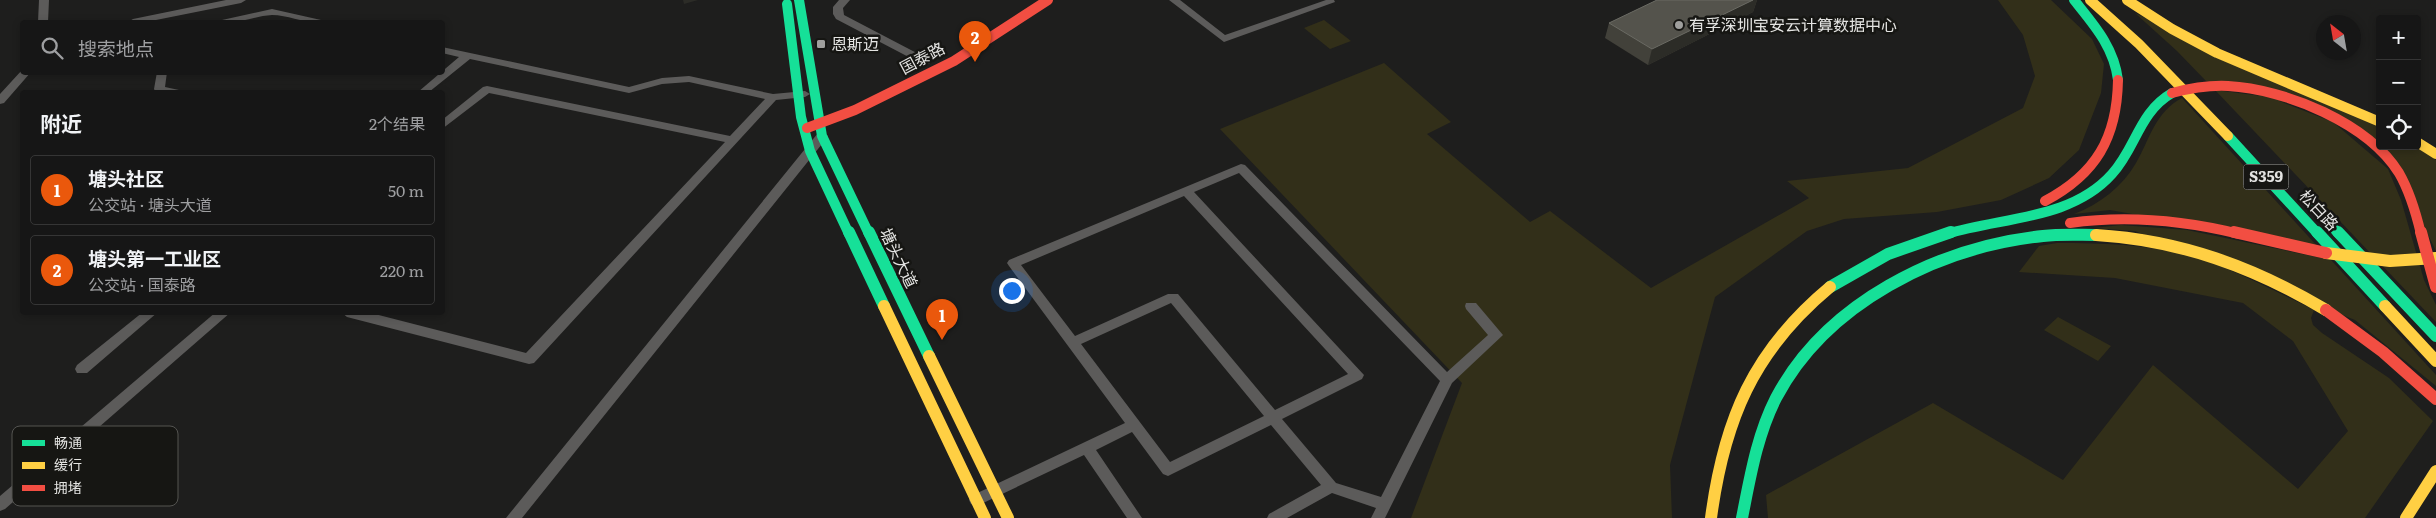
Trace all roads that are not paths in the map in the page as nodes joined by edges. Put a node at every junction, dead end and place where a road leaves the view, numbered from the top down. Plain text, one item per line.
1 (44, 0) edge
2 (241, 0) edge
3 (786, 0) edge
4 (800, 0) edge
5 (845, 0) edge
6 (1028, 0) edge
7 (1048, 0) edge
8 (1174, 0) edge
9 (2074, 0) edge
10 (2090, 0) edge
11 (2128, 0) edge
12 (1330, 2) dead end
13 (169, 19) edge
14 (43, 20) edge
15 (235, 20) edge
16 (307, 20) edge
17 (968, 37) dead end
18 (445, 51) edge
19 (468, 56) junction
20 (930, 60) joint
21 (445, 74) edge
22 (23, 75) edge
23 (161, 75) edge
24 (444, 75) edge
25 (2191, 77) dead end
26 (164, 90) edge
27 (426, 90) edge
28 (815, 92) junction
29 (800, 94) junction
30 (773, 97) junction
31 (2212, 99) dead end
32 (0, 101) edge
33 (817, 113) junction
34 (801, 117) junction
35 (2376, 120) edge
36 (445, 124) edge
37 (804, 129) junction
38 (821, 131) junction
39 (732, 140) junction
40 (2421, 145) edge
41 (810, 151) junction
42 (2436, 154) edge
43 (1186, 191) junction
44 (2300, 192) dead end
45 (1998, 222) junction
46 (2019, 241) junction
47 (2436, 258) edge
48 (2436, 286) edge
49 (1471, 306) dead end
50 (148, 315) edge
51 (222, 315) edge
52 (359, 315) edge
53 (2436, 336) edge
54 (1072, 343) junction
55 (2436, 361) edge
56 (82, 369) dead end
57 (1447, 380) junction
58 (2436, 399) edge
59 (1272, 417) junction
60 (1134, 425) junction
61 (92, 426) edge
62 (1086, 448) junction
63 (2436, 471) edge
64 (1749, 484) junction
65 (1331, 487) junction
66 (995, 491) junction
67 (12, 495) edge
68 (976, 500) junction
69 (0, 505) edge
70 (1385, 505) junction
71 (513, 518) edge
72 (985, 518) edge
73 (1008, 518) edge
74 (1136, 518) edge
75 (1274, 518) edge
76 (1378, 518) edge
77 (1711, 518) edge
78 (1742, 518) edge
79 (1753, 518) edge
80 (2406, 518) edge

1 - 14 street
2 - 13 street
3 - 29 main road
4 - 28 main road, 塘头大道
5 - 20 street
6 - 17 main road
7 - 38 main road, 国泰路
8 - 12 street
9 - 45 main road
10 - 55 main road, 松白路 / S359
11 - 35 main road
15 - 16 street
18 - 19 street
19 - 21 street
19 - 30 street
20 - 33 main road, 国泰路
22 - 32 street
23 - 26 street
24 - 27 street
25 - 31 main road
28 - 29 street
28 - 33 main road, 塘头大道
29 - 30 street
29 - 34 main road
30 - 39 street
33 - 34 main road, 国泰路
33 - 38 main road, 塘头大道
34 - 37 main road
36 - 39 street
37 - 38 main road, 国泰路
37 - 41 main road
38 - 41 street
38 - 66 main road, 塘头大道
39 - 52 street
40 - 42 main road
41 - 68 main road
41 - 71 street
43 - 54 street
43 - 57 street
43 - 59 street
44 - 53 main road, 松白路 / S359
45 - 48 main road
45 - 77 main road
46 - 47 main road
46 - 58 main road
46 - 64 main road
49 - 57 street
50 - 56 street
51 - 61 street
54 - 59 street
54 - 60 street
57 - 70 street
59 - 60 street
59 - 65 street
60 - 62 street
62 - 66 street
62 - 74 street
63 - 80 main road
64 - 78 main road
64 - 79 main road
65 - 70 street
65 - 75 street
66 - 68 street
66 - 73 main road, 塘头大道
67 - 69 street
68 - 72 main road
70 - 76 street

